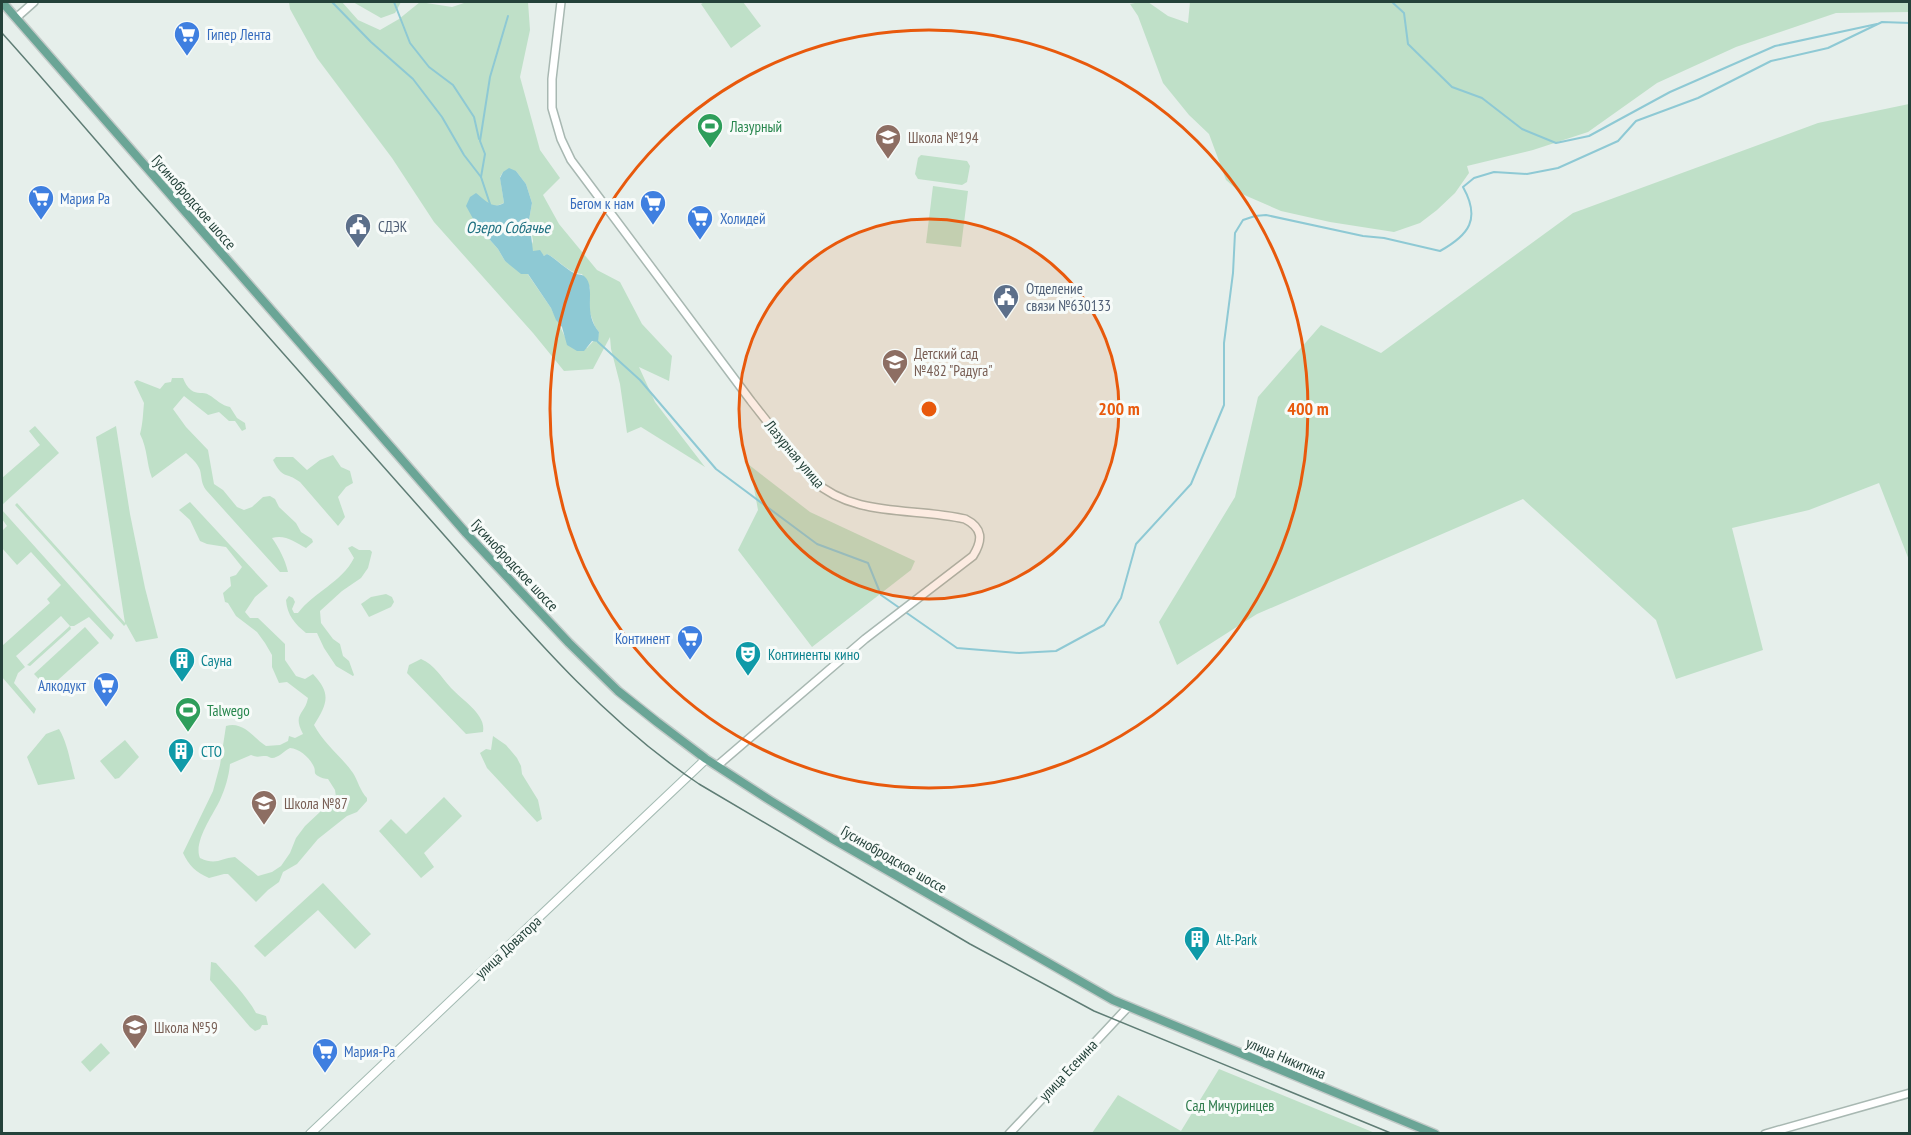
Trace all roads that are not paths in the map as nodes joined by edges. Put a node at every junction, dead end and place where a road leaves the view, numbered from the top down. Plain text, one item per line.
1 (2, 2) edge
2 (34, 2) edge
3 (561, 2) edge
4 (16, 18) junction
5 (706, 759) junction
6 (717, 766) junction
7 (1128, 1007) junction
8 (1910, 1093) edge
9 (310, 1134) edge
10 (1009, 1134) edge
11 (1435, 1134) edge
12 (1765, 1134) edge

1 - 4 main road, Гусинобродское шоссе
2 - 4 street
3 - 6 street, Лазурная улица
4 - 5 main road, Гусинобродское шоссе
5 - 6 main road, Гусинобродское шоссе
5 - 9 main road, улица Доватора
6 - 7 main road, Гусинобродское шоссе
7 - 10 street, улица Есенина
7 - 11 main road, улица Никитина
8 - 12 street

